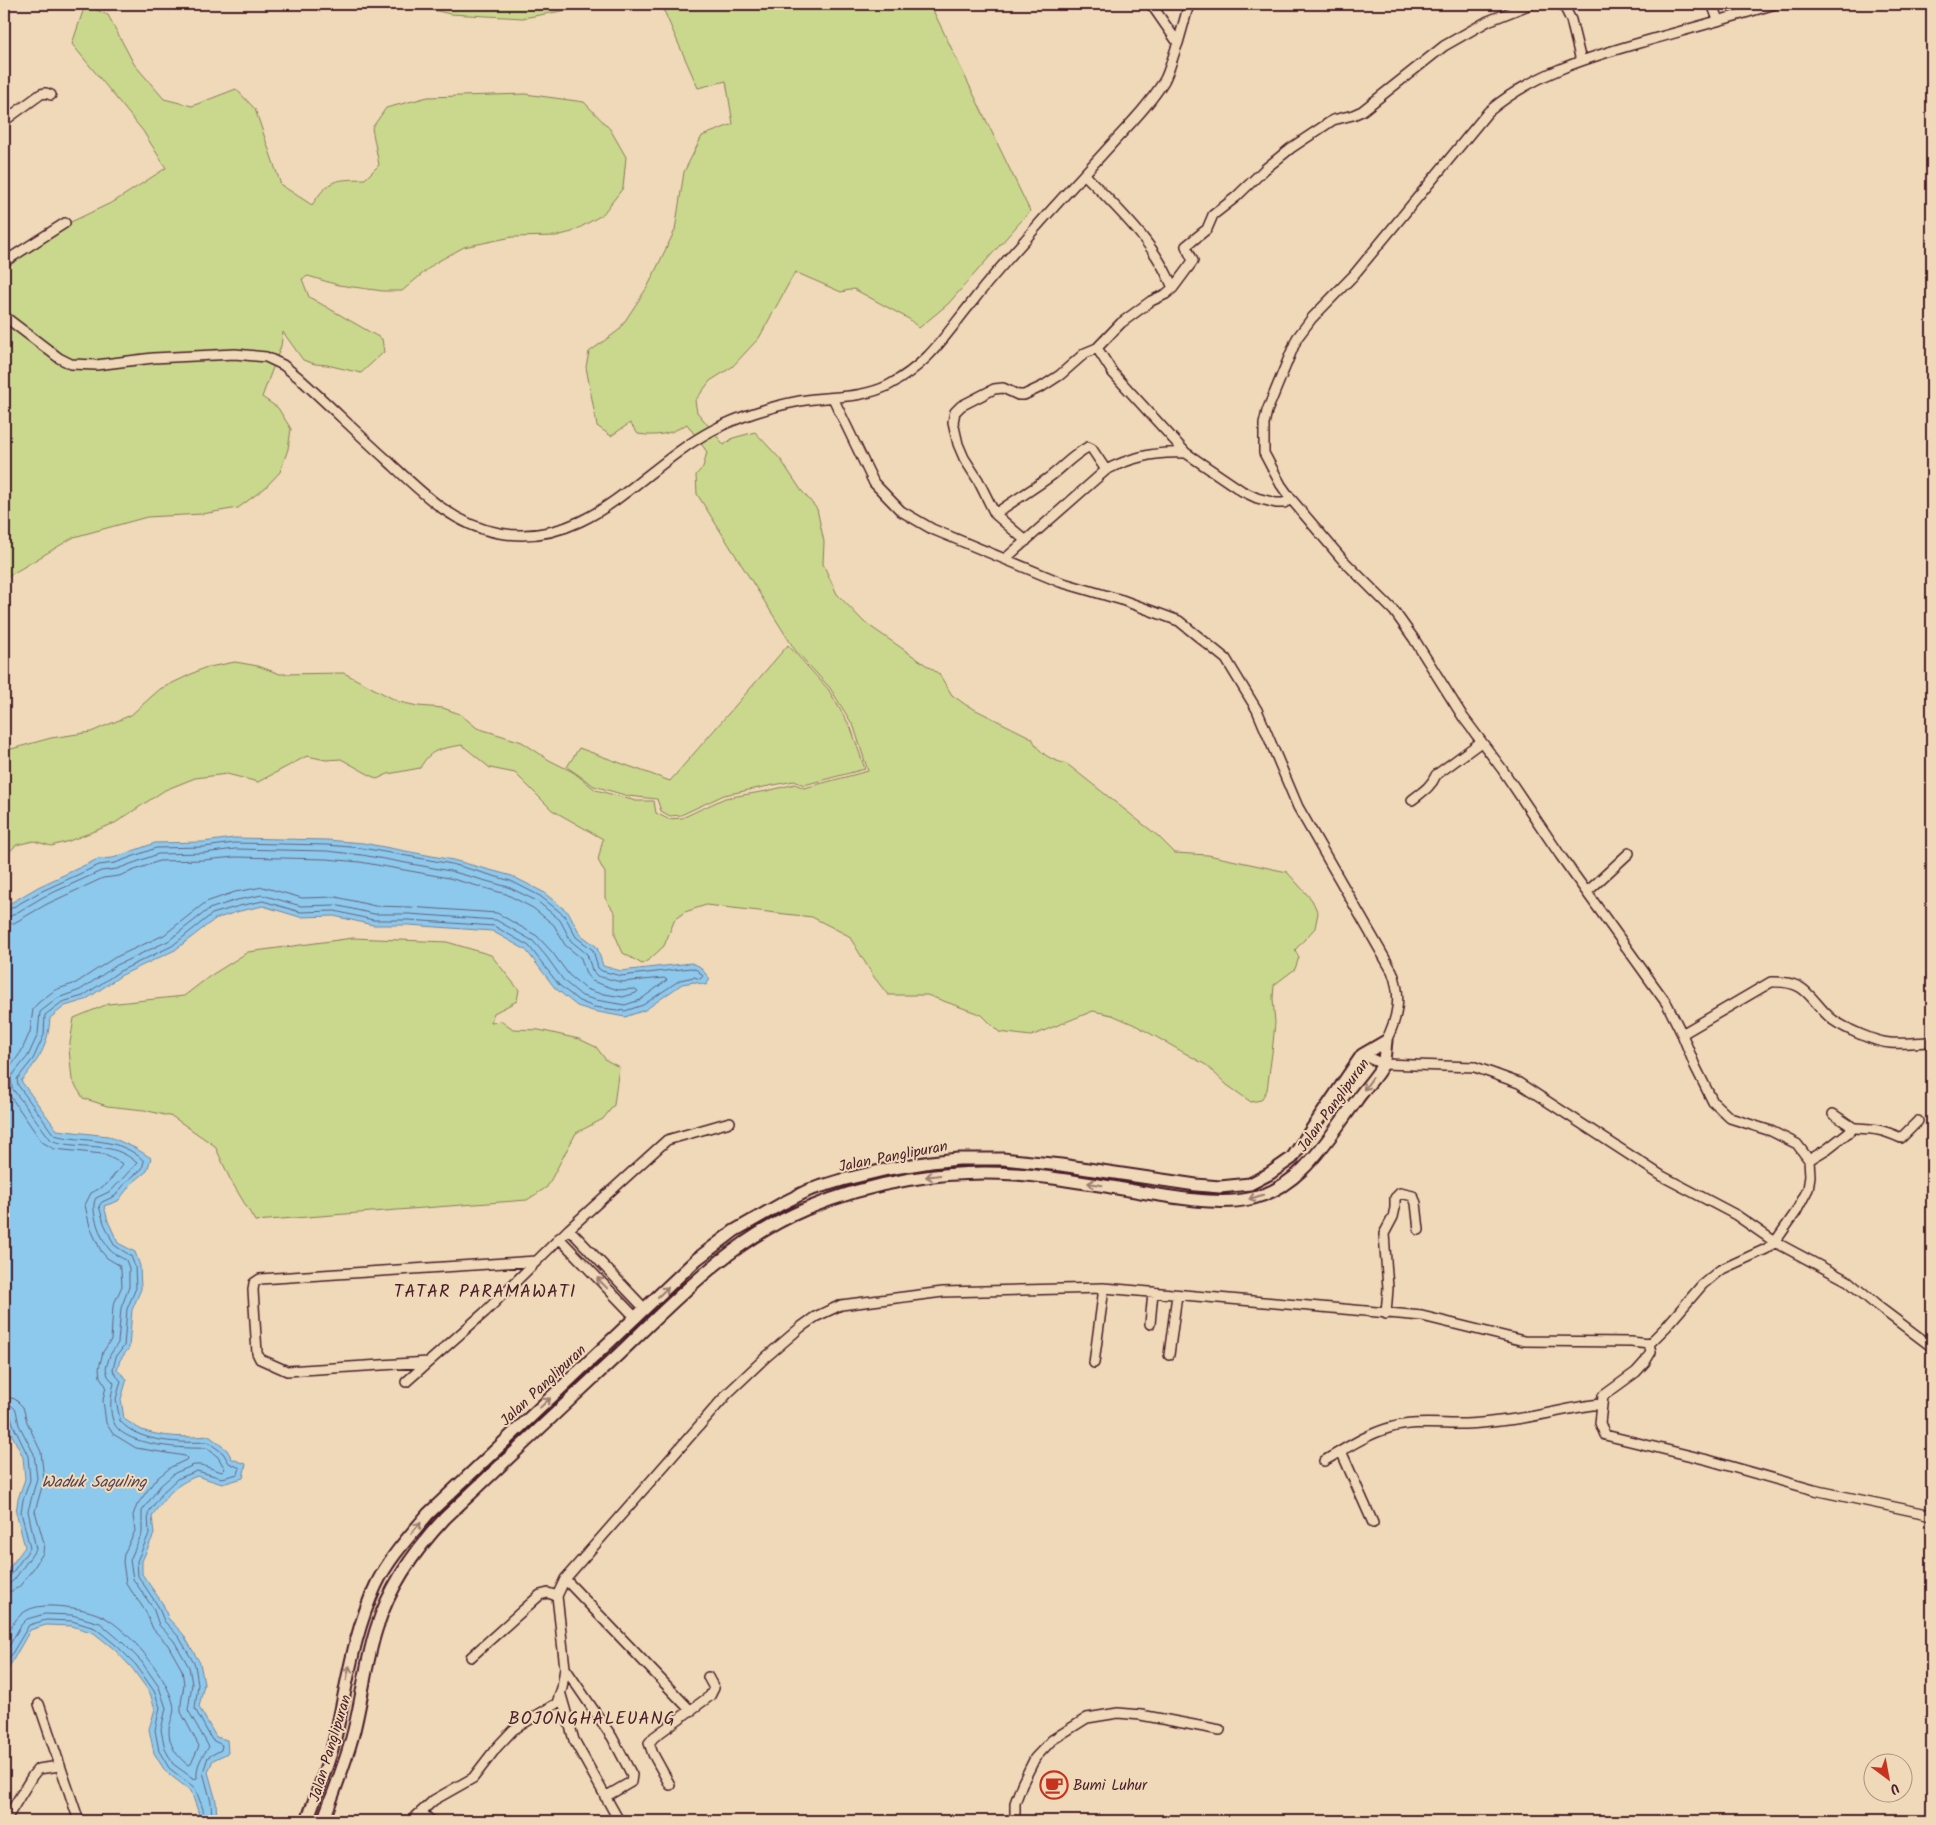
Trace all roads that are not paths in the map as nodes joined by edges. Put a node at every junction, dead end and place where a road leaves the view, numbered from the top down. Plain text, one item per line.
1 (1151, 4) edge
2 (1189, 4) edge
3 (1531, 4) edge
4 (1563, 4) edge
5 (1712, 4) edge
6 (1775, 4) edge
7 (1718, 20) junction
8 (1178, 43) junction
9 (1580, 62) junction
10 (51, 95) dead end
11 (4, 121) edge
12 (1084, 174) junction
13 (65, 223) dead end
14 (4, 262) edge
15 (1172, 288) junction
16 (4, 316) edge
17 (1097, 348) junction
18 (833, 398) junction
19 (1186, 453) junction
20 (1106, 470) junction
21 (1292, 499) junction
22 (995, 514) junction
23 (1026, 541) junction
24 (1005, 559) junction
25 (1481, 742) junction
26 (1412, 800) dead end
27 (1629, 853) dead end
28 (1587, 892) junction
29 (1682, 1034) junction
30 (1386, 1041) junction
31 (1932, 1042) edge
32 (1362, 1054) junction
33 (1383, 1064) junction
34 (1833, 1114) dead end
35 (1918, 1121) dead end
36 (730, 1122) dead end
37 (1854, 1128) junction
38 (1809, 1160) junction
39 (1061, 1165) junction
40 (1057, 1179) junction
41 (569, 1229) junction
42 (1419, 1230) dead end
43 (559, 1238) junction
44 (1775, 1242) junction
45 (536, 1261) junction
46 (1104, 1288) junction
47 (1153, 1292) junction
48 (1177, 1295) junction
49 (645, 1309) junction
50 (1386, 1314) junction
51 (636, 1318) junction
52 (1150, 1324) dead end
53 (1649, 1344) junction
54 (1932, 1347) edge
55 (1168, 1355) dead end
56 (428, 1362) junction
57 (1094, 1363) dead end
58 (406, 1382) dead end
59 (1601, 1404) junction
60 (521, 1426) junction
61 (531, 1436) junction
62 (1341, 1451) junction
63 (1324, 1461) dead end
64 (1932, 1515) edge
65 (1373, 1523) dead end
66 (565, 1579) junction
67 (557, 1596) junction
68 (471, 1657) dead end
69 (564, 1668) junction
70 (708, 1678) dead end
71 (560, 1695) junction
72 (39, 1704) dead end
73 (691, 1711) junction
74 (1220, 1730) dead end
75 (60, 1766) junction
76 (670, 1785) dead end
77 (605, 1796) junction
78 (421, 1812) junction
79 (618, 1819) dead end
80 (5, 1821) edge
81 (79, 1821) edge
82 (307, 1821) edge
83 (322, 1821) edge
84 (411, 1821) edge
85 (431, 1821) edge
86 (1015, 1821) edge

1 - 8 street
2 - 8 street
3 - 15 street
4 - 9 street
5 - 7 street
6 - 7 street
7 - 9 street
8 - 12 street
9 - 21 street
10 - 11 street
12 - 15 street
12 - 18 street
13 - 14 street
15 - 17 street
16 - 18 street
17 - 19 street
17 - 22 street
18 - 24 street
19 - 20 street
19 - 21 street
20 - 22 street
20 - 23 street
21 - 25 street
22 - 23 street
23 - 24 street
24 - 30 street
25 - 26 street
25 - 28 street
27 - 28 street
28 - 29 street
29 - 31 street
29 - 38 street
30 - 32 main road, Jalan Panglipuran
30 - 33 main road, Jalan Panglipuran
32 - 33 street
32 - 39 main road, Jalan Panglipuran
33 -> 40 main road, Jalan Panglipuran
33 - 44 street
34 - 37 street
35 - 37 street
36 - 41 street
37 - 38 street
38 - 44 street
39 - 40 main road
49 -> 39 main road, Jalan Panglipuran
40 -> 61 main road, Jalan Panglipuran
41 - 43 street
41 - 49 street
42 - 50 street
43 - 45 street
51 -> 43 street
44 - 53 street
44 - 54 street
45 - 56 street
45 - 56 street
46 - 47 street
46 - 57 street
46 - 66 street
47 - 48 street
47 - 52 street
48 - 50 street
48 - 55 street
49 - 51 main road, Jalan Panglipuran
50 - 53 street
60 -> 51 main road, Jalan Panglipuran
53 - 59 street
56 - 58 street
59 - 62 street
59 - 64 street
60 - 61 main road
82 -> 60 main road, Jalan Panglipuran
61 - 83 main road, Jalan Panglipuran
62 - 63 street
62 - 65 street
66 - 67 street
66 - 73 street
67 - 68 street
67 - 69 street
69 - 71 street
69 - 77 street
70 - 73 street
71 - 77 street
71 - 78 street
72 - 75 street
73 - 76 street
74 - 86 street
75 - 80 street
75 - 81 street
77 - 79 street
78 - 84 street
78 - 85 street

